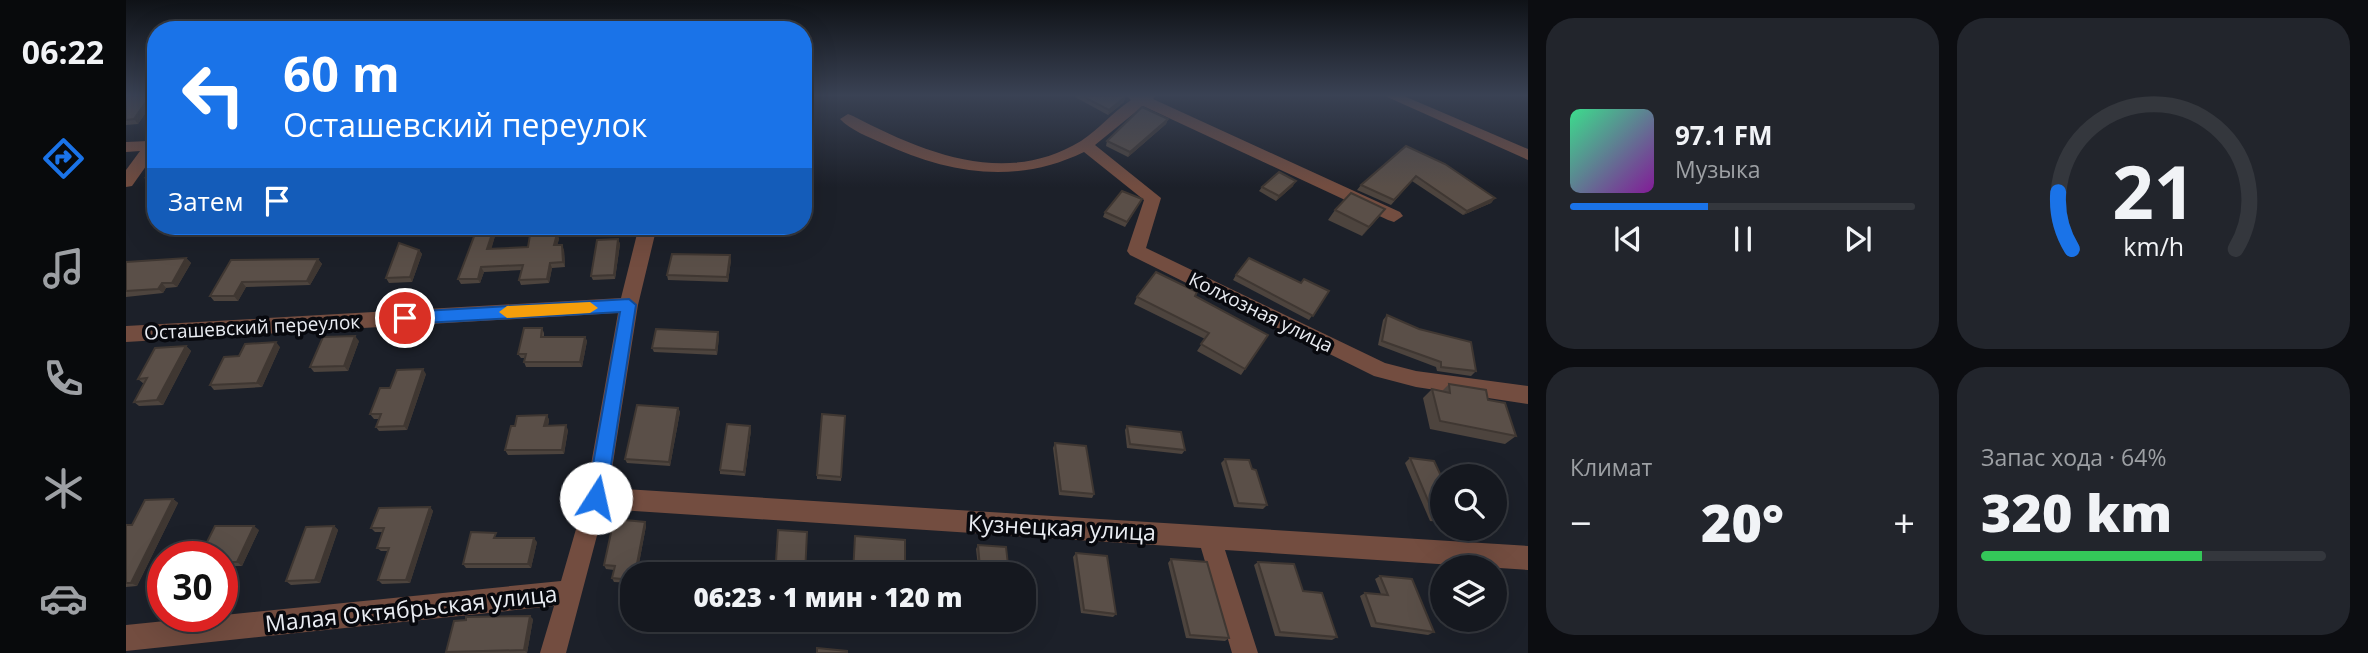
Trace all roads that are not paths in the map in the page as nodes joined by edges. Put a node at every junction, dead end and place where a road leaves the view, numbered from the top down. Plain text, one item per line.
1 (861, 126) edge
2 (1107, 126) edge
3 (1204, 126) edge
4 (1462, 126) edge
5 (147, 145) edge
6 (1085, 145) junction
7 (126, 147) edge
8 (147, 154) edge
9 (1528, 155) edge
10 (126, 182) edge
11 (1394, 216) dead end
12 (646, 235) edge
13 (629, 305) junction
14 (126, 334) edge
15 (1528, 395) edge
16 (596, 498) junction
17 (1209, 536) junction
18 (1528, 558) edge
19 (571, 592) junction
20 (126, 638) edge
21 (553, 653) edge
22 (1245, 653) edge

1 - 6 street
2 - 6 street
3 - 11 street
4 - 9 street
5 - 7 street
6 - 15 street, Колхозная улица
8 - 10 street
12 - 13 street
13 - 14 street, Осташевский переулок
13 - 16 street
16 - 17 street, Кузнецкая улица
16 - 19 street
17 - 18 street, Кузнецкая улица
17 - 22 street
19 - 20 street, Малая Октябрьская улица
19 - 21 street

